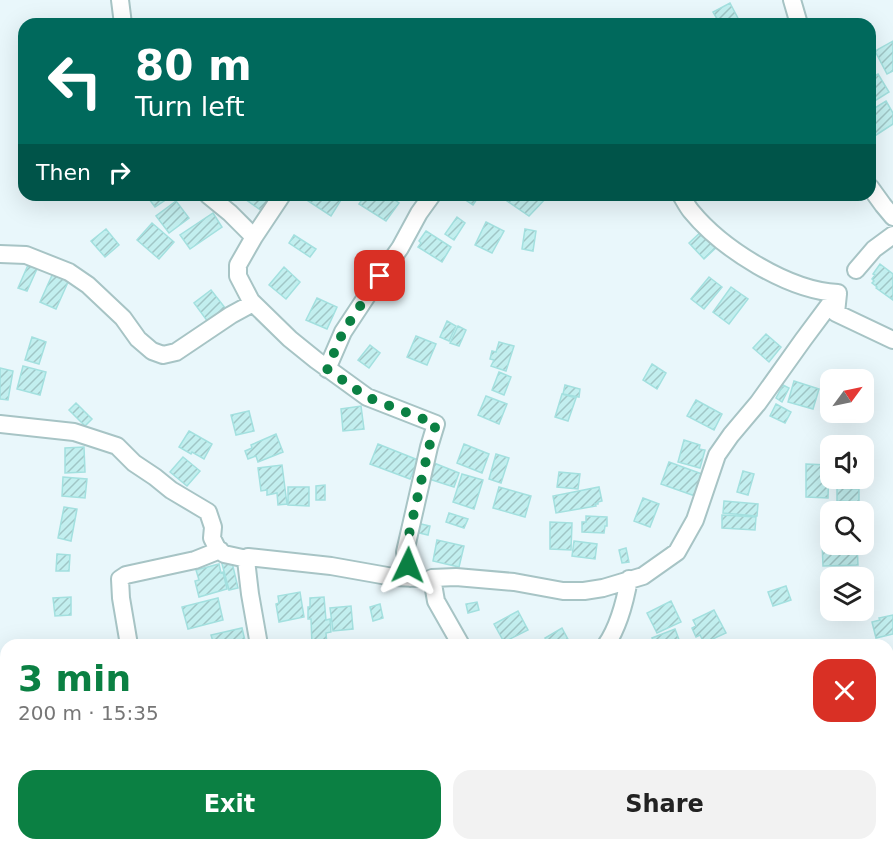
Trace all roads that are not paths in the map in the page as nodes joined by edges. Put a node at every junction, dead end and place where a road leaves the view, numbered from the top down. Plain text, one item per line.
1 (120, 0) edge
2 (792, 0) edge
3 (122, 18) edge
4 (797, 18) edge
5 (876, 195) edge
6 (215, 201) edge
7 (278, 201) edge
8 (428, 201) edge
9 (685, 201) edge
10 (893, 217) edge
11 (893, 235) edge
12 (254, 237) junction
13 (0, 254) edge
14 (855, 270) dead end
15 (838, 293) junction
16 (253, 303) junction
17 (893, 340) edge
18 (327, 369) junction
19 (0, 424) edge
20 (220, 550) junction
21 (247, 559) junction
22 (410, 578) junction
23 (432, 578) junction
24 (629, 579) junction
25 (128, 639) edge
26 (258, 639) edge
27 (458, 639) edge
28 (609, 639) edge

1 - 3 street
2 - 4 street
5 - 10 street
6 - 12 street
7 - 12 street
8 - 18 street
9 - 15 street
11 - 14 street
12 - 16 street
13 - 16 street
15 - 17 street
15 - 24 street
16 - 18 street
18 - 22 street
19 - 20 street
20 - 21 street
20 - 25 street
21 - 22 street
21 - 26 street
22 - 23 street
23 - 24 street
23 - 27 street
24 - 28 street

